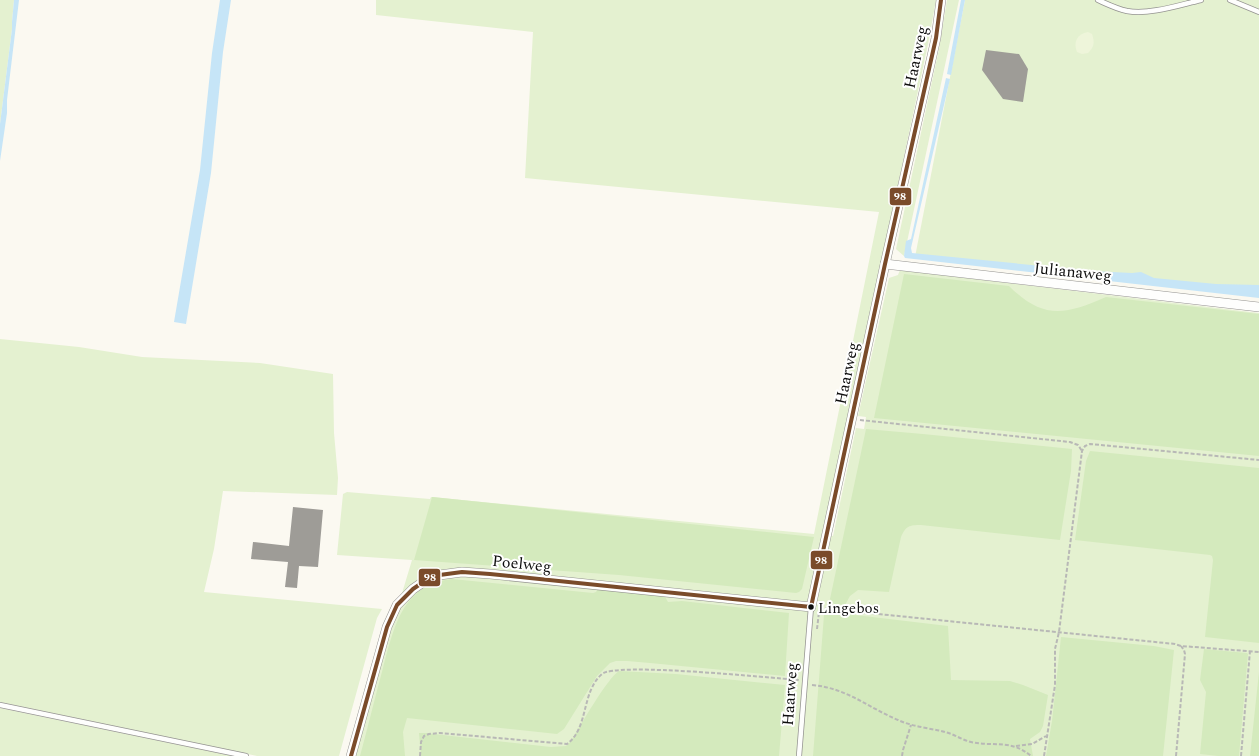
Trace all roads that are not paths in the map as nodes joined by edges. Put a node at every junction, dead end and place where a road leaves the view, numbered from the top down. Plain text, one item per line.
1 (941, 0) edge
2 (1098, 0) edge
3 (1201, 0) edge
4 (1230, 0) edge
5 (1259, 12) edge
6 (885, 264) junction
7 (1259, 307) edge
8 (811, 607) junction
9 (0, 705) edge
10 (246, 756) edge
11 (351, 756) edge
12 (799, 756) edge

1 - 6 street, Haarweg
2 - 3 lane
4 - 5 lane
6 - 7 street, Julianaweg
6 - 8 street, Haarweg
8 - 11 street, Poelweg
8 - 12 lane, Haarweg
9 - 10 lane

